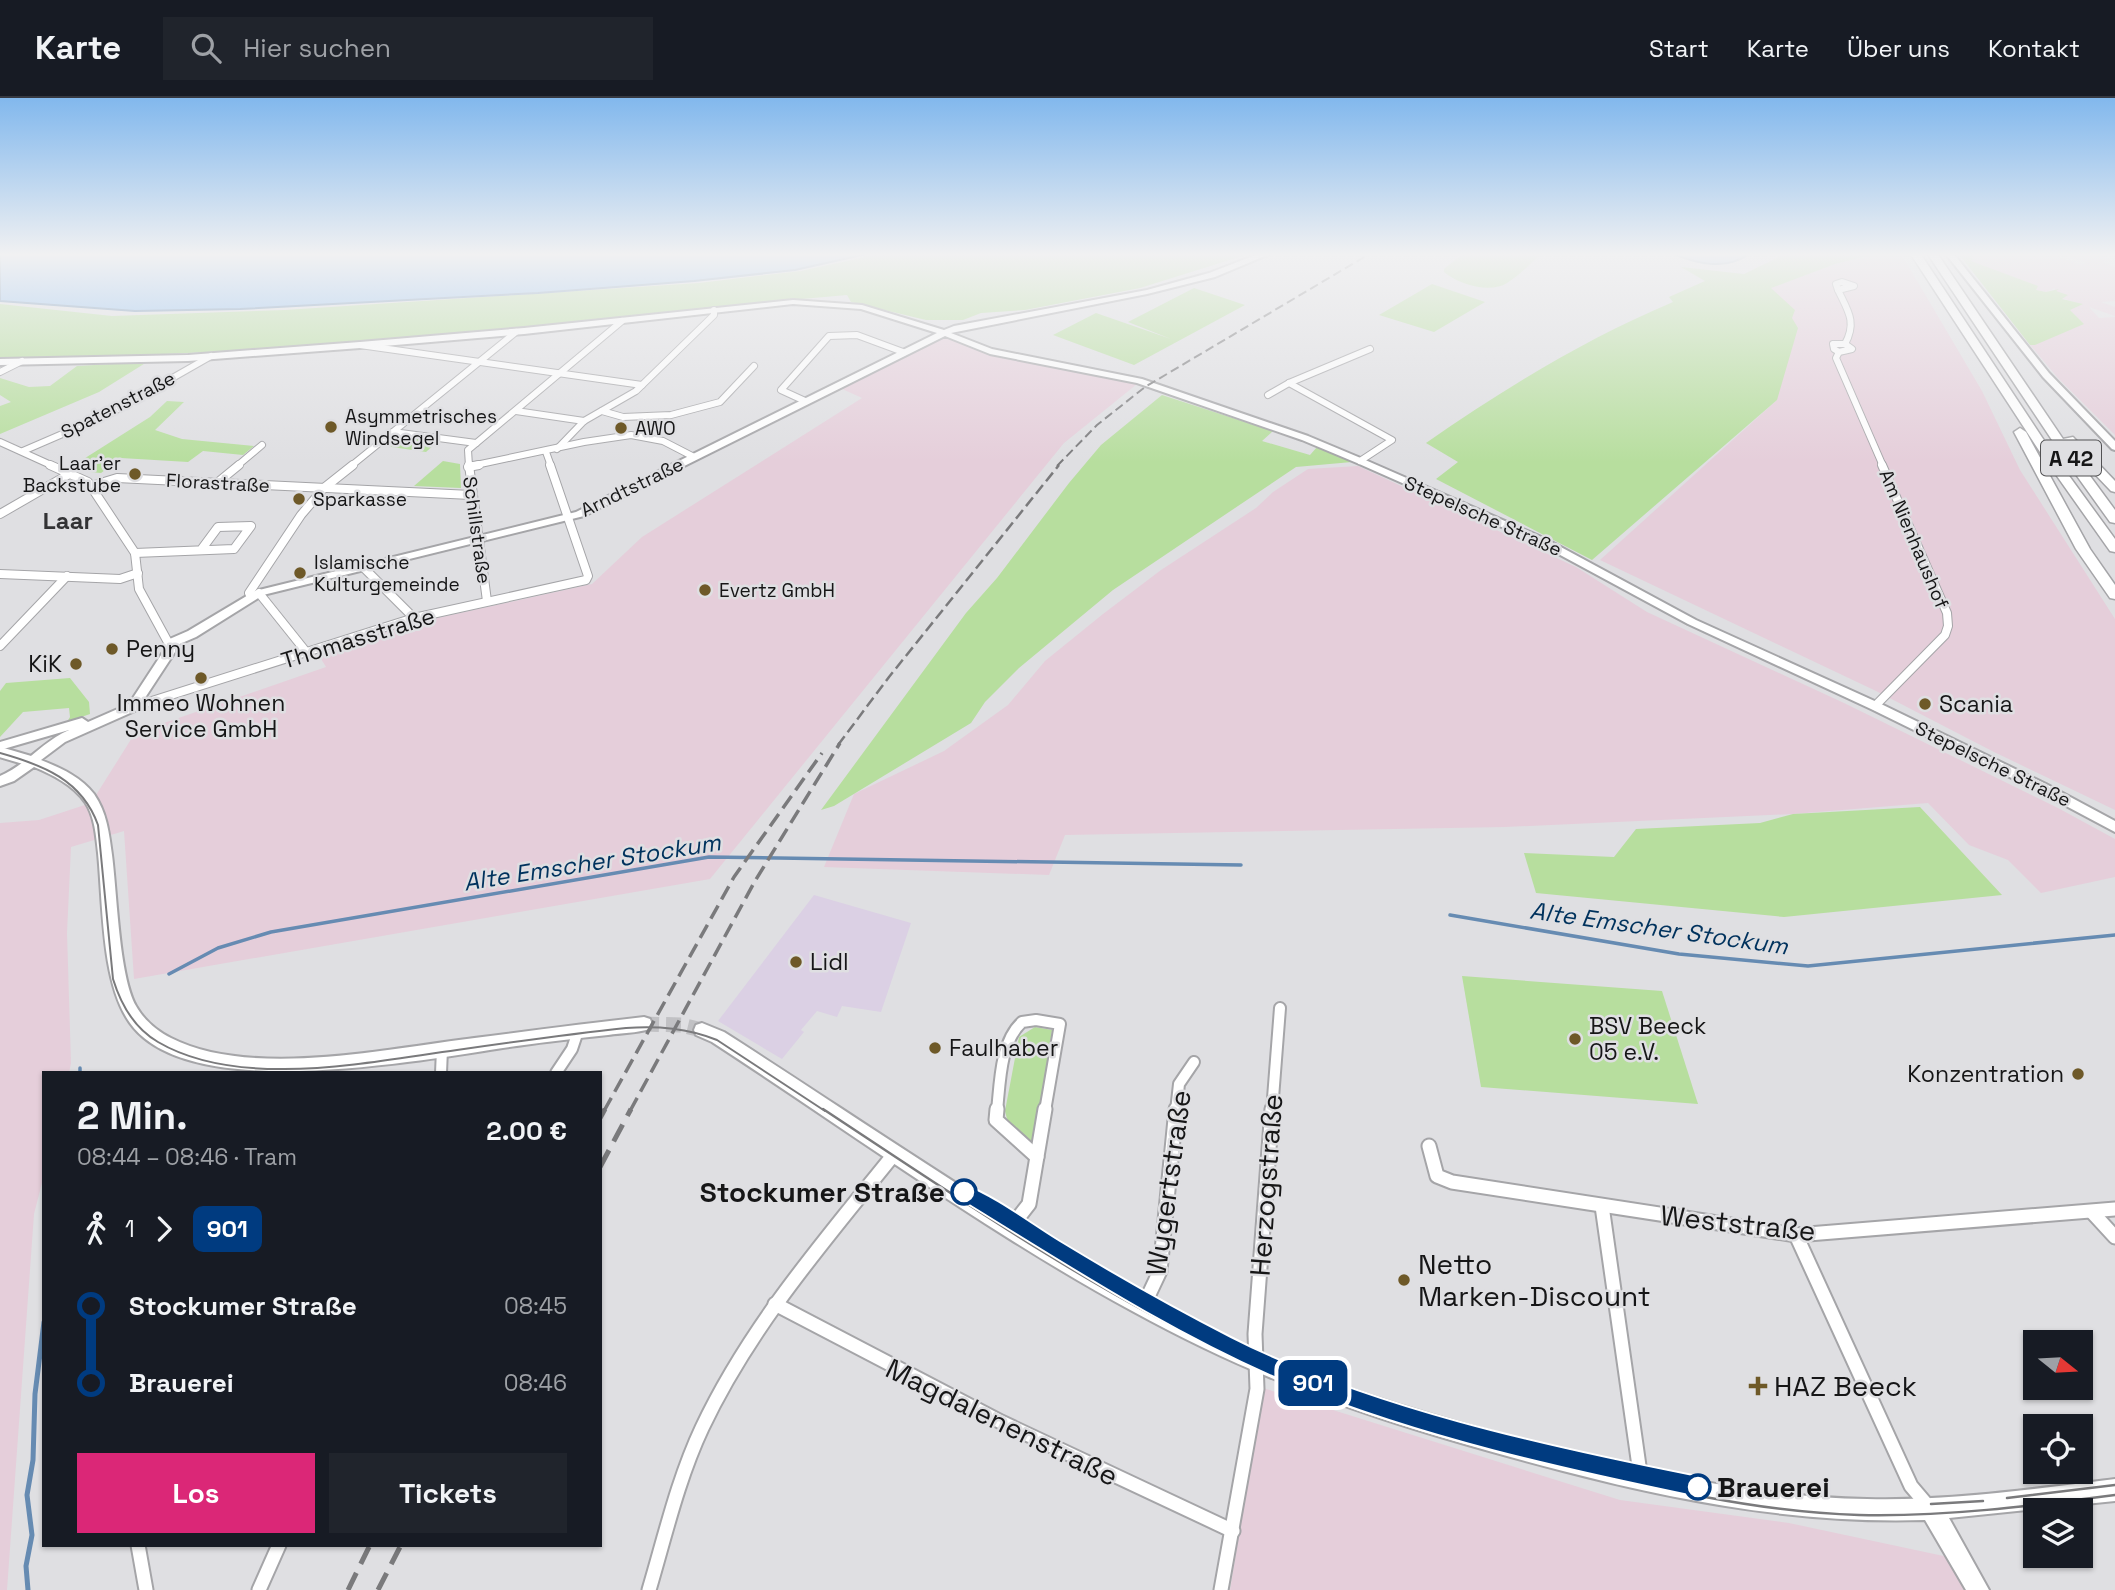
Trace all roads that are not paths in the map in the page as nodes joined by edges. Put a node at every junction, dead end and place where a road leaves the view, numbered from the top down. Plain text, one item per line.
1 (606, 323) edge
2 (620, 323) edge
3 (705, 323) edge
4 (914, 323) edge
5 (920, 323) edge
6 (963, 323) edge
7 (974, 323) edge
8 (1854, 323) edge
9 (1961, 323) edge
10 (1979, 323) edge
11 (2004, 323) edge
12 (516, 332) junction
13 (942, 332) junction
14 (360, 345) junction
15 (1370, 349) dead end
16 (903, 352) junction
17 (211, 356) junction
18 (22, 361) junction
19 (0, 362) edge
20 (480, 363) junction
21 (754, 366) dead end
22 (0, 372) edge
23 (560, 375) junction
24 (1289, 383) junction
25 (2001, 384) junction
26 (642, 385) junction
27 (1268, 395) dead end
28 (2028, 396) junction
29 (806, 401) junction
30 (516, 411) junction
31 (602, 411) junction
32 (584, 422) junction
33 (393, 432) junction
34 (0, 442) edge
35 (476, 443) junction
36 (262, 445) dead end
37 (2115, 447) edge
38 (557, 449) junction
39 (23, 452) junction
40 (546, 452) junction
41 (694, 457) junction
42 (1360, 461) junction
43 (468, 467) junction
44 (71, 473) junction
45 (218, 483) junction
46 (91, 486) junction
47 (324, 488) junction
48 (2115, 488) edge
49 (471, 495) junction
50 (0, 514) edge
51 (568, 517) junction
52 (2115, 519) edge
53 (477, 539) junction
54 (2115, 548) edge
55 (201, 550) junction
56 (135, 554) junction
57 (363, 567) junction
58 (138, 573) junction
59 (0, 574) edge
60 (67, 576) junction
61 (255, 595) junction
62 (2115, 595) edge
63 (487, 601) junction
64 (414, 618) junction
65 (1, 643) edge
66 (169, 644) junction
67 (307, 653) junction
68 (1875, 706) junction
69 (133, 708) junction
70 (104, 721) junction
71 (0, 746) edge
72 (0, 752) edge
73 (34, 762) junction
74 (0, 772) edge
75 (0, 781) edge
76 (2115, 827) edge
77 (1280, 1008) dead end
78 (644, 1024) tunnel mouth
79 (702, 1030) tunnel mouth
80 (578, 1031) junction
81 (442, 1049) junction
82 (1194, 1062) dead end
83 (322, 1068) edge
84 (441, 1071) edge
85 (557, 1071) edge
86 (1429, 1146) dead end
87 (895, 1153) junction
88 (1037, 1157) junction
89 (1602, 1206) junction
90 (2115, 1209) edge
91 (2092, 1212) junction
92 (1011, 1227) junction
93 (1796, 1235) junction
94 (2115, 1237) edge
95 (775, 1304) junction
96 (1144, 1306) junction
97 (1256, 1363) junction
98 (1641, 1479) junction
99 (2115, 1490) edge
100 (1930, 1510) junction
101 (1233, 1531) junction
102 (138, 1547) edge
103 (278, 1547) edge
104 (146, 1590) edge
105 (258, 1590) edge
106 (649, 1590) edge
107 (1221, 1590) edge
108 (1978, 1590) edge

1 - 12 street, Stepelsche Straße
2 - 23 street, Schillstraße
3 - 26 street
4 - 13 street, Stepelsche Straße
5 - 6 street
7 - 13 street, Arndtstraße
8 - 68 street, Am Nienhaushof
9 - 25 highway, A 42
10 - 28 highway, A 42
11 - 37 street
12 - 14 street, Stepelsche Straße
12 - 20 street
13 - 16 street, Arndtstraße
13 - 42 street, Stepelsche Straße
14 - 17 street, Stepelsche Straße
14 - 20 street
15 - 24 street
16 - 29 street, Arndtstraße
16 - 29 street
17 - 18 street, Stepelsche Straße
17 - 39 street, Spatenstraße
18 - 19 street, Stepelsche Straße
18 - 22 street
20 - 23 street
20 - 33 street
21 - 31 street
23 - 26 street
23 - 30 street, Schillstraße
24 - 27 street
24 - 42 street
25 - 54 highway, A 42
25 - 62 highway
26 - 31 street
28 - 48 highway
28 - 52 highway, A 42
29 - 41 street, Arndtstraße
30 - 32 street
30 - 35 street, Schillstraße
31 - 32 street
32 - 38 street
33 - 35 street
33 - 47 street
34 - 39 street
35 - 43 street, Schillstraße
36 - 45 street
38 - 40 street
38 - 41 street
39 - 44 street
40 - 43 street
40 - 51 street
41 - 51 street, Arndtstraße
42 - 68 street, Stepelsche Straße
43 - 49 street, Schillstraße
44 - 46 street
44 - 50 street
45 - 46 street, Florastraße
45 - 47 street, Florastraße
46 - 56 street
47 - 49 street, Florastraße
47 - 61 street
49 - 53 street, Schillstraße
51 - 53 street, Arndtstraße
51 - 63 street, Thomasstraße
53 - 57 street, Arndtstraße
53 - 63 street, Schillstraße
55 - 55 street
55 - 56 street
56 - 58 street
57 - 61 street, Arndtstraße
57 - 64 street
58 - 60 street
58 - 66 street
59 - 60 street
60 - 65 street
61 - 66 street, Arndtstraße
61 - 67 street
63 - 64 street, Thomasstraße
64 - 67 street, Thomasstraße
66 - 69 street
67 - 69 street, Thomasstraße
68 - 76 street, Stepelsche Straße
69 - 70 street
70 - 71 street
70 - 73 street
72 - 73 street
73 - 74 street
73 - 75 street
73 - 83 street
77 - 97 street, Herzogstraße
78 - 80 street
79 - 87 street
80 - 81 street
80 - 85 street
81 - 83 street
81 - 84 street
82 - 96 street, Wygertstraße
86 - 89 street, Weststraße
87 - 92 street
87 - 95 street
88 - 88 street
88 - 92 street
89 - 93 street, Weststraße
89 - 98 street
90 - 91 street, Weststraße
91 - 93 street, Weststraße
91 - 94 street
92 - 96 street
93 - 100 street
95 - 101 street, Magdalenenstraße
95 - 106 street
96 - 97 street
97 - 98 street
97 - 101 street, Herzogstraße
98 - 100 street
99 - 100 street
100 - 108 street
101 - 107 street, Herzogstraße
102 - 104 street
103 - 105 street

